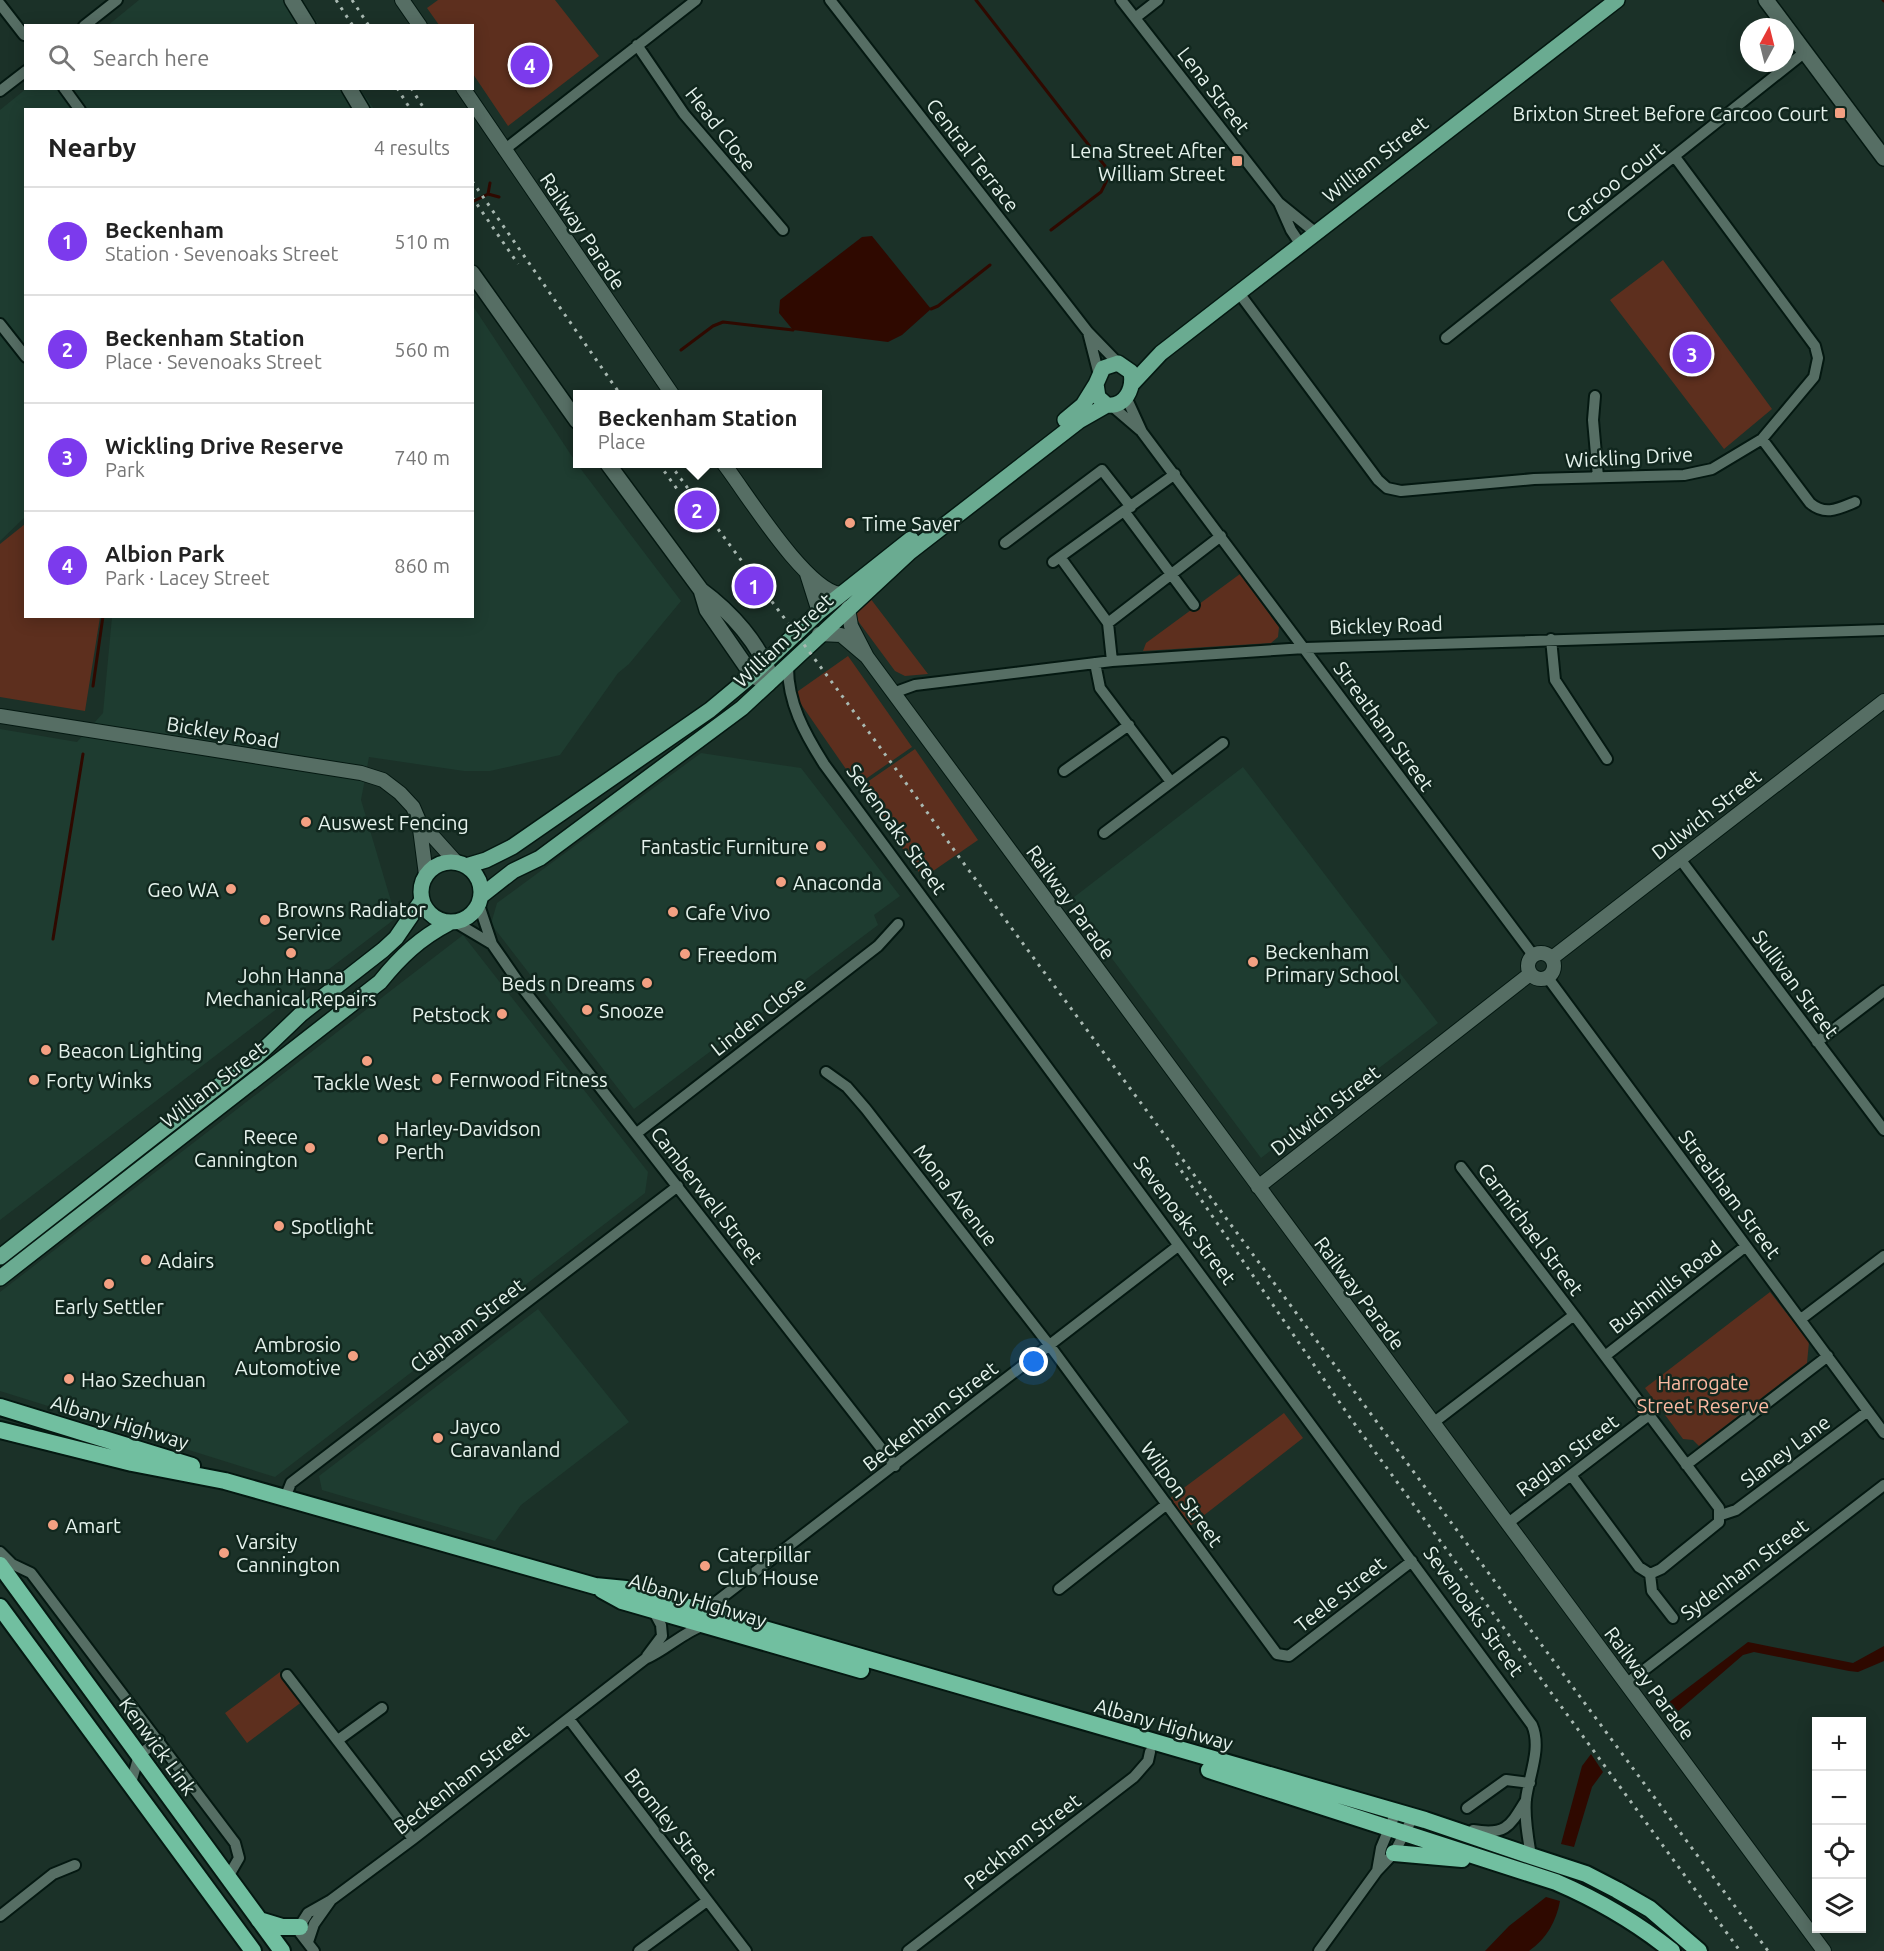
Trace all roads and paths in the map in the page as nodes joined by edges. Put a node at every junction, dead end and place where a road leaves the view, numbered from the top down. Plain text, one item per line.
1 (117, 0) edge
2 (292, 0) edge
3 (696, 0) edge
4 (830, 0) edge
5 (1121, 0) edge
6 (1158, 0) edge
7 (1617, 0) edge
8 (1766, 0) edge
9 (406, 1) edge
10 (0, 4) edge
11 (1135, 18) junction
12 (87, 24) edge
13 (307, 24) edge
14 (419, 24) edge
15 (24, 35) edge
16 (638, 45) junction
17 (1805, 52) junction
18 (24, 73) edge
19 (65, 90) edge
20 (350, 90) edge
21 (463, 90) edge
22 (0, 91) edge
23 (79, 108) edge
24 (361, 108) edge
25 (504, 150) junction
26 (1676, 157) junction
27 (1884, 158) edge
28 (1279, 203) junction
29 (783, 230) dead end
30 (1316, 233) junction
31 (1301, 244) junction
32 (474, 276) edge
33 (1239, 293) junction
34 (0, 324) edge
35 (1088, 332) junction
36 (1446, 338) dead end
37 (1161, 353) junction
38 (24, 354) edge
39 (1120, 364) junction
40 (1098, 380) junction
41 (669, 390) edge
42 (1129, 390) junction
43 (1595, 396) dead end
44 (1109, 405) junction
45 (573, 415) edge
46 (1142, 432) junction
47 (1762, 439) junction
48 (611, 468) edge
49 (727, 468) edge
50 (1175, 474) junction
51 (1598, 477) junction
52 (1855, 502) dead end
53 (1127, 509) junction
54 (1221, 536) junction
55 (1005, 543) dead end
56 (807, 574) junction
57 (1172, 575) junction
58 (701, 590) junction
59 (840, 594) junction
60 (1194, 605) dead end
61 (848, 608) junction
62 (819, 612) junction
63 (1108, 624) junction
64 (1884, 630) edge
65 (819, 634) junction
66 (1551, 639) junction
67 (1305, 648) junction
68 (867, 657) junction
69 (766, 661) junction
70 (1112, 661) junction
71 (1095, 663) junction
72 (788, 664) junction
73 (752, 675) junction
74 (770, 682) junction
75 (893, 693) junction
76 (1884, 701) edge
77 (0, 716) edge
78 (1129, 725) junction
79 (1223, 743) dead end
80 (1607, 759) dead end
81 (1064, 771) dead end
82 (1171, 782) junction
83 (419, 821) junction
84 (1104, 833) dead end
85 (1680, 859) junction
86 (461, 864) junction
87 (426, 875) junction
88 (422, 900) junction
89 (480, 901) junction
90 (452, 923) junction
91 (898, 924) dead end
92 (492, 944) junction
93 (1533, 955) junction
94 (1552, 958) junction
95 (1530, 974) junction
96 (1548, 978) junction
97 (1884, 991) edge
98 (1817, 1042) junction
99 (826, 1072) dead end
100 (1884, 1130) edge
101 (637, 1134) junction
102 (1461, 1167) dead end
103 (678, 1186) junction
104 (1258, 1187) junction
105 (1178, 1246) junction
106 (1746, 1246) junction
107 (0, 1257) edge
108 (1884, 1257) edge
109 (0, 1278) edge
110 (1574, 1315) junction
111 (1801, 1319) junction
112 (1050, 1346) junction
113 (1605, 1356) junction
114 (1828, 1356) junction
115 (0, 1407) edge
116 (1868, 1411) junction
117 (1649, 1415) junction
118 (1432, 1423) junction
119 (0, 1430) edge
120 (1884, 1433) edge
121 (1686, 1465) junction
122 (895, 1466) junction
123 (1570, 1476) junction
124 (225, 1481) junction
125 (1884, 1485) edge
126 (285, 1498) junction
127 (1167, 1504) junction
128 (1721, 1515) junction
129 (1507, 1524) junction
130 (0, 1552) edge
131 (1412, 1562) junction
132 (0, 1565) edge
133 (1650, 1574) junction
134 (595, 1587) junction
135 (1059, 1589) dead end
136 (0, 1607) edge
137 (653, 1610) junction
138 (703, 1618) junction
139 (1673, 1618) dead end
140 (1289, 1656) joint
141 (645, 1659) junction
142 (287, 1675) dead end
143 (1626, 1684) junction
144 (382, 1708) dead end
145 (569, 1719) junction
146 (159, 1740) junction
147 (338, 1740) junction
148 (1150, 1752) junction
149 (139, 1755) junction
150 (131, 1783) junction
151 (1530, 1783) junction
152 (1526, 1800) junction
153 (1467, 1808) dead end
154 (1406, 1822) junction
155 (413, 1839) junction
156 (1394, 1853) junction
157 (1527, 1863) junction
158 (75, 1865) dead end
159 (1377, 1871) junction
160 (228, 1877) junction
161 (331, 1900) junction
162 (707, 1901) junction
163 (0, 1916) edge
164 (259, 1920) junction
165 (308, 1940) edge
166 (253, 1951) edge
167 (282, 1951) edge
168 (639, 1951) edge
169 (746, 1951) edge
170 (908, 1951) edge
171 (1319, 1951) edge
172 (1672, 1951) edge
173 (1699, 1951) edge
174 (1824, 1951) edge

1 - 12 street
2 - 13 main road
3 - 16 street
4 - 35 street, Central Terrace
5 - 11 street, Lena Street
6 - 11 street
7 - 30 main road, William Street
8 - 17 main road
9 - 14 street
10 - 15 street
11 - 28 street, Lena Street
16 - 25 street
16 - 29 street, Head Close
17 - 26 street, Carcoo Court
17 - 27 main road
18 - 22 street
19 - 23 street
20 - 24 main road
21 - 25 street, Railway Parade
25 - 41 street, Railway Parade
26 - 36 street, Carcoo Court
26 - 47 street, Wickling Drive
28 - 30 street, Lena Street
28 - 31 street, Lena Street
30 - 31 main road, William Street
31 - 33 main road, William Street
32 - 45 main road
33 - 37 main road, William Street
33 - 51 street, Wickling Drive
34 - 38 street
35 - 39 street, Central Terrace
35 - 40 street, Central Terrace
37 - 39 main road, William Street
37 - 42 main road, William Street
39 - 40 main road, William Street
39 - 42 main road
40 - 44 main road
40 - 59 main road, William Street
42 - 44 main road, William Street
42 - 46 street, Streatham Street
43 - 51 street
44 - 46 street, Streatham Street
44 - 61 main road, William Street
46 - 50 street, Streatham Street
47 - 51 street, Wickling Drive
47 - 52 street
48 - 58 main road
49 - 56 street
50 - 53 street
50 - 54 street, Streatham Street
53 - 55 street
53 - 57 street
53 - 63 street
54 - 57 street
54 - 67 street, Streatham Street
56 - 59 street
56 - 62 street
57 - 60 street
57 - 63 street
58 - 69 main road
58 - 73 main road
59 - 62 main road, William Street
61 - 65 main road, William Street
61 - 68 street, Railway Parade
62 - 69 main road, William Street
63 - 70 street
64 - 66 street, Bickley Road
65 - 68 street, Railway Parade
65 - 72 main road, William Street
66 - 67 street, Bickley Road
66 - 80 street
67 - 70 street, Bickley Road
67 - 93 street, Streatham Street
68 - 75 street, Railway Parade
69 - 73 main road, William Street
69 - 74 main road
70 - 71 street, Bickley Road
71 - 75 street, Bickley Road
71 - 78 street
72 - 74 main road, William Street
72 - 105 street, Sevenoaks Street
73 - 74 main road
73 - 86 main road, William Street
74 - 89 main road, William Street
75 - 104 street, Railway Parade
76 - 85 street, Dulwich Street
77 - 83 street, Bickley Road
78 - 81 street
78 - 82 street
79 - 82 street
82 - 84 street
83 - 86 street, Bickley Road
83 - 87 street, Bickley Road
85 - 94 street, Dulwich Street
85 - 98 street, Sullivan Street
86 - 87 main road
86 - 89 main road
87 - 88 main road
88 - 90 main road
88 - 107 main road, William Street
89 - 90 main road
89 - 92 street, Camberwell Street
90 - 92 street, Camberwell Street
90 - 109 main road, William Street
91 - 101 street, Linden Close
92 - 101 street, Camberwell Street
93 - 94 street
93 - 95 street
94 - 96 street
95 - 96 street
95 - 104 street, Dulwich Street
96 - 106 street, Streatham Street
97 - 98 street
98 - 100 street, Sullivan Street
99 - 112 street, Mona Avenue
101 - 103 street, Camberwell Street
102 - 110 street, Carmichael Street
103 - 122 street, Camberwell Street
103 - 126 street, Clapham Street
104 - 118 street, Railway Parade
105 - 112 street, Beckenham Street
105 - 131 street, Sevenoaks Street
106 - 111 street, Streatham Street
106 - 113 street, Bushmills Road
108 - 111 street
110 - 113 street
110 - 118 street, Carmichael Street
111 - 114 street, Streatham Street
112 - 122 street, Beckenham Street
112 - 127 street, Wilpon Street
113 - 117 street
114 - 116 street, Streatham Street
114 - 121 street
115 - 124 highway, Albany Highway
116 - 120 street, Streatham Street
116 - 128 street, Slaney Lane
117 - 121 street
117 - 123 street, Raglan Street
118 - 129 street, Railway Parade
119 - 124 highway, Albany Highway
121 - 128 street
122 - 138 street, Beckenham Street
123 - 129 street, Raglan Street
123 - 133 street
124 - 126 highway, Albany Highway
125 - 143 street, Sydenham Street
126 - 134 highway, Albany Highway
127 - 135 street
127 - 140 street, Wilpon Street
128 - 133 street
129 - 143 street, Railway Parade
130 - 146 street
131 - 140 street, Teele Street
131 - 151 street, Sevenoaks Street
132 - 149 highway, Kenwick Link
133 - 139 street
134 - 137 highway, Albany Highway
134 - 138 highway, Albany Highway
136 - 150 highway
137 - 138 highway, Albany Highway
137 - 141 street, Beckenham Street
138 - 141 street, Beckenham Street
138 - 148 highway, Albany Highway
138 - 154 highway, Albany Highway
141 - 145 street, Beckenham Street
142 - 147 street
143 - 174 street, Railway Parade
144 - 147 street
145 - 155 street, Beckenham Street
145 - 162 street, Bromley Street
146 - 149 street
146 - 160 street
147 - 155 street
148 - 154 highway, Albany Highway
148 - 170 street, Peckham Street
149 - 150 street
149 - 160 highway, Kenwick Link
150 - 166 highway
151 - 152 street, Sevenoaks Street
151 - 153 street
152 - 154 street, Sevenoaks Street
152 - 157 street, Sevenoaks Street
154 - 156 street
154 - 157 highway, Albany Highway
154 - 157 highway, Albany Highway
154 - 159 street
155 - 161 street, Beckenham Street
156 - 157 highway
156 - 159 street
157 - 172 highway, Albany Highway
157 - 173 highway, Albany Highway
158 - 163 street
159 - 171 street
160 - 164 highway, Kenwick Link
161 - 165 street
161 - 165 street, Beckenham Street
162 - 168 street
162 - 169 street, Bromley Street
164 - 165 highway
164 - 167 highway, Kenwick Link

